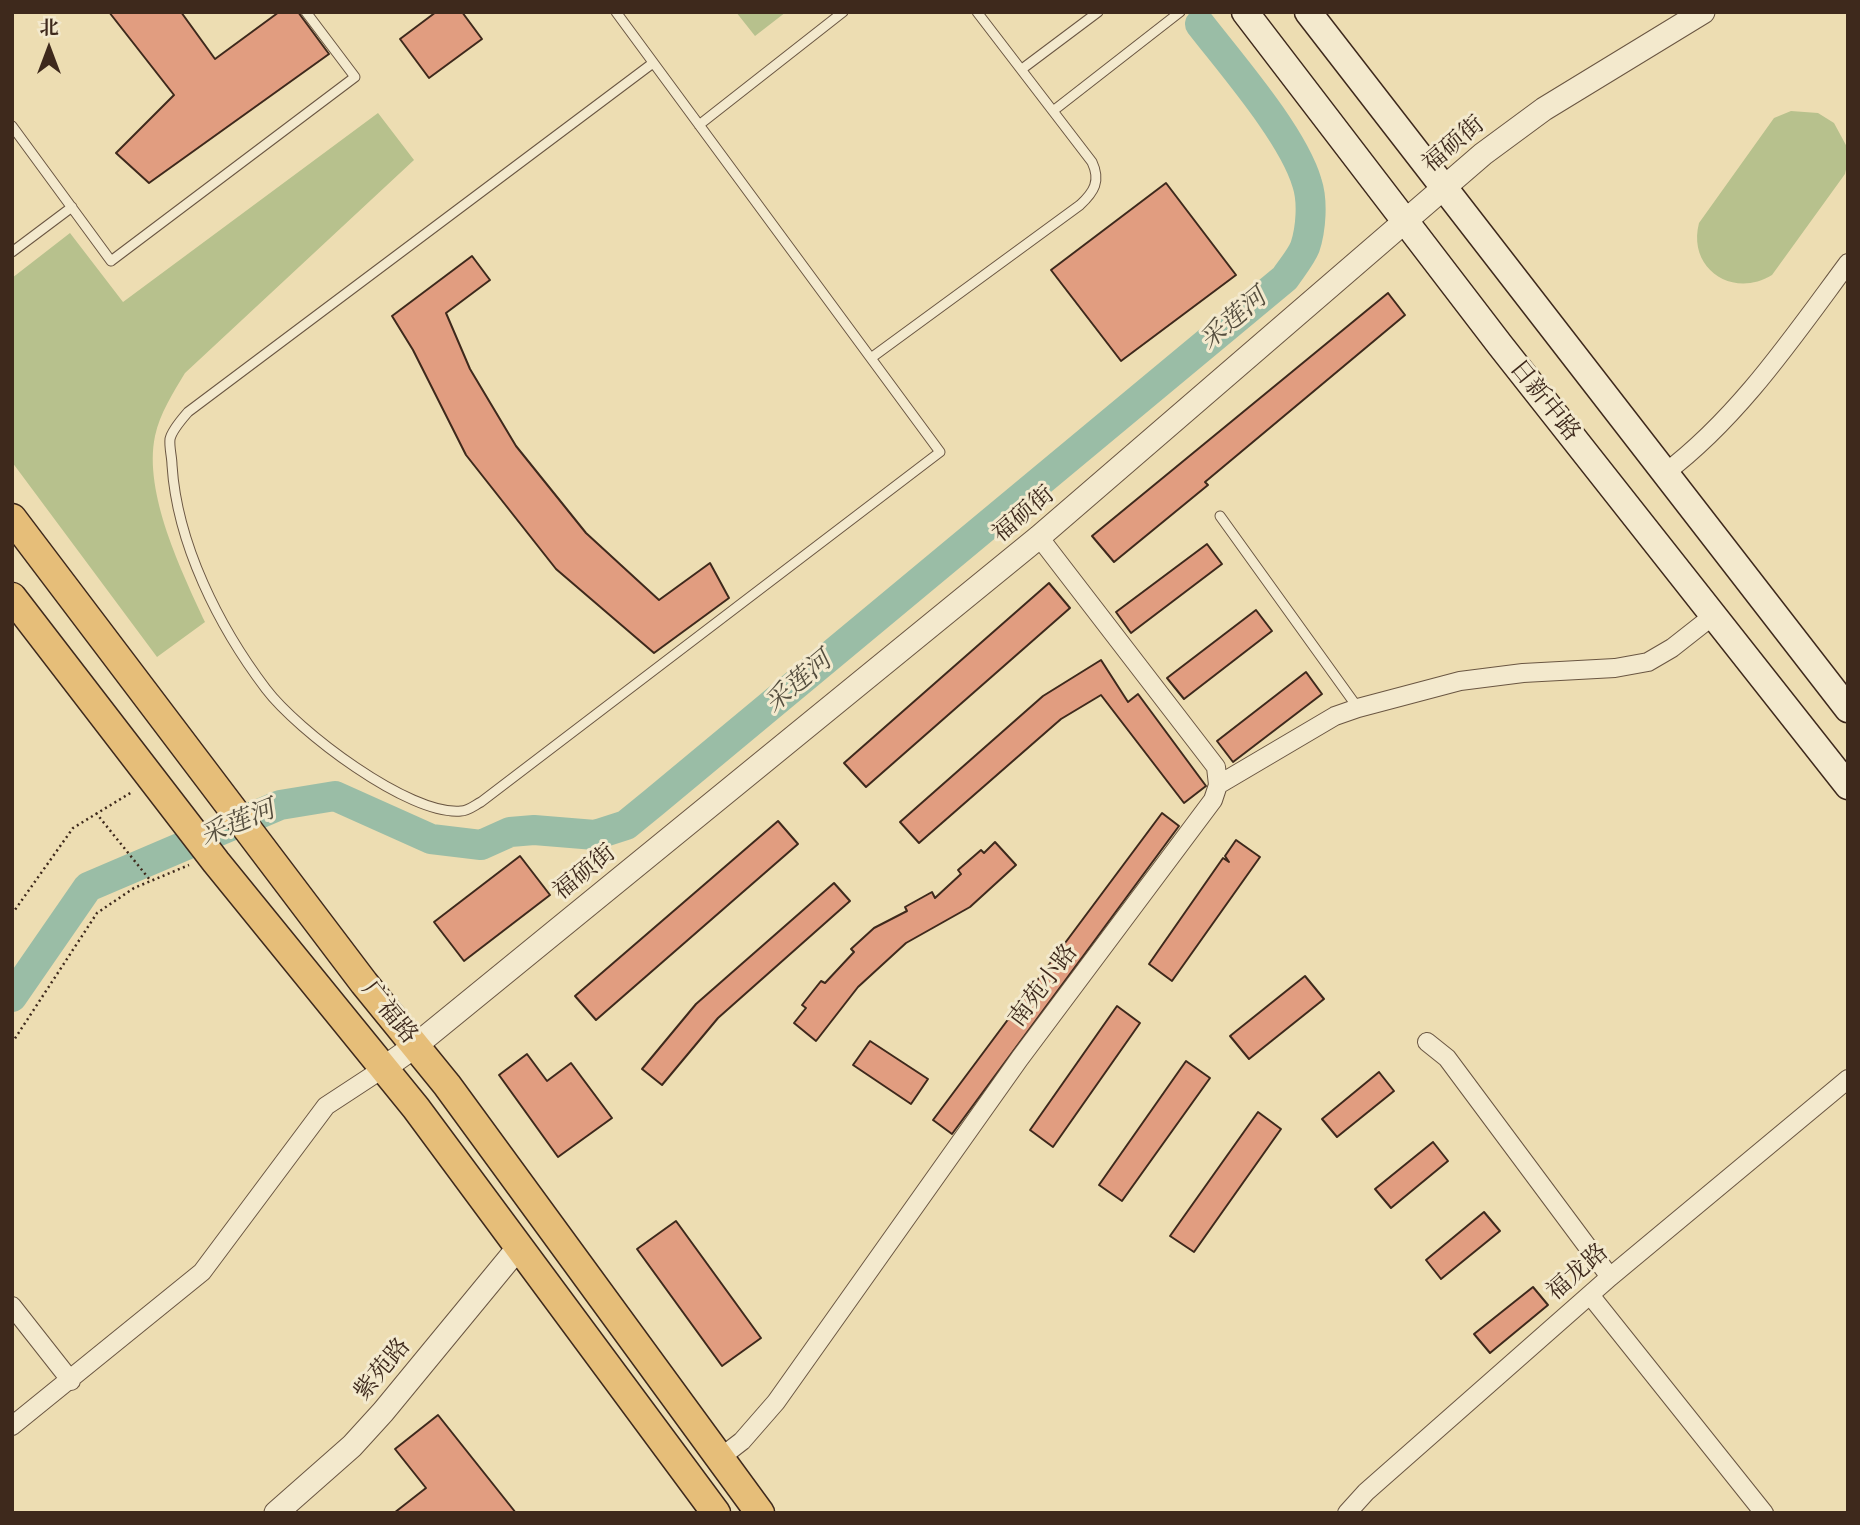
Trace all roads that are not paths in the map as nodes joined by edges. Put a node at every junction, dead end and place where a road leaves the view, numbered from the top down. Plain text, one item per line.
1 (306, 12) edge
2 (616, 12) edge
3 (843, 12) edge
4 (977, 12) edge
5 (1098, 12) edge
6 (1180, 12) edge
7 (1245, 12) edge
8 (1308, 12) edge
9 (1703, 12) edge
10 (653, 63) junction
11 (1022, 69) junction
12 (1053, 111) junction
13 (699, 125) junction
14 (12, 126) edge
15 (1444, 187) junction
16 (72, 207) junction
17 (1407, 221) junction
18 (12, 252) edge
19 (1848, 263) edge
20 (871, 358) junction
21 (1665, 473) junction
22 (1220, 516) dead end
23 (12, 518) edge
24 (1039, 537) junction
25 (12, 597) edge
26 (1714, 615) junction
27 (1358, 708) junction
28 (1848, 709) edge
29 (1218, 785) junction
30 (1848, 786) edge
31 (1427, 1042) dead end
32 (415, 1046) junction
33 (384, 1068) junction
34 (1848, 1079) edge
35 (518, 1248) junction
36 (1610, 1277) junction
37 (1590, 1295) junction
38 (12, 1306) edge
39 (71, 1381) junction
40 (12, 1426) edge
41 (720, 1458) junction
42 (276, 1513) edge
43 (716, 1513) edge
44 (760, 1513) edge
45 (1347, 1513) edge
46 (1764, 1513) edge

1 - 16 lane
2 - 10 lane
3 - 13 lane
4 - 11 lane
5 - 11 lane
6 - 12 lane
7 - 17 main road, 日新中路
8 - 15 main road, 日新中路
9 - 15 street, 福硕街
10 - 13 lane
10 - 20 lane
11 - 12 lane
12 - 20 lane
13 - 20 lane
14 - 16 lane
15 - 17 street, 福硕街
15 - 21 main road, 日新中路
16 - 18 lane
17 - 24 street, 福硕街
17 - 26 main road, 日新中路
19 - 21 street
21 - 28 main road, 日新中路
22 - 27 lane
23 - 32 main road, 广福路
24 - 29 street
24 - 32 street, 福硕街
25 - 33 main road, 广福路
26 - 27 street
26 - 30 main road, 日新中路
27 - 29 street
29 - 41 street, 南苑小路
31 - 36 street
32 - 33 street, 福硕街
32 - 41 main road, 广福路
33 - 35 main road, 广福路
33 - 39 street
34 - 36 street, 福龙路
35 - 42 street, 紫苑路
35 - 43 main road, 广福路
36 - 37 street, 福龙路
37 - 45 street, 福龙路
37 - 46 street
38 - 39 street
39 - 40 street
41 - 44 main road, 广福路

